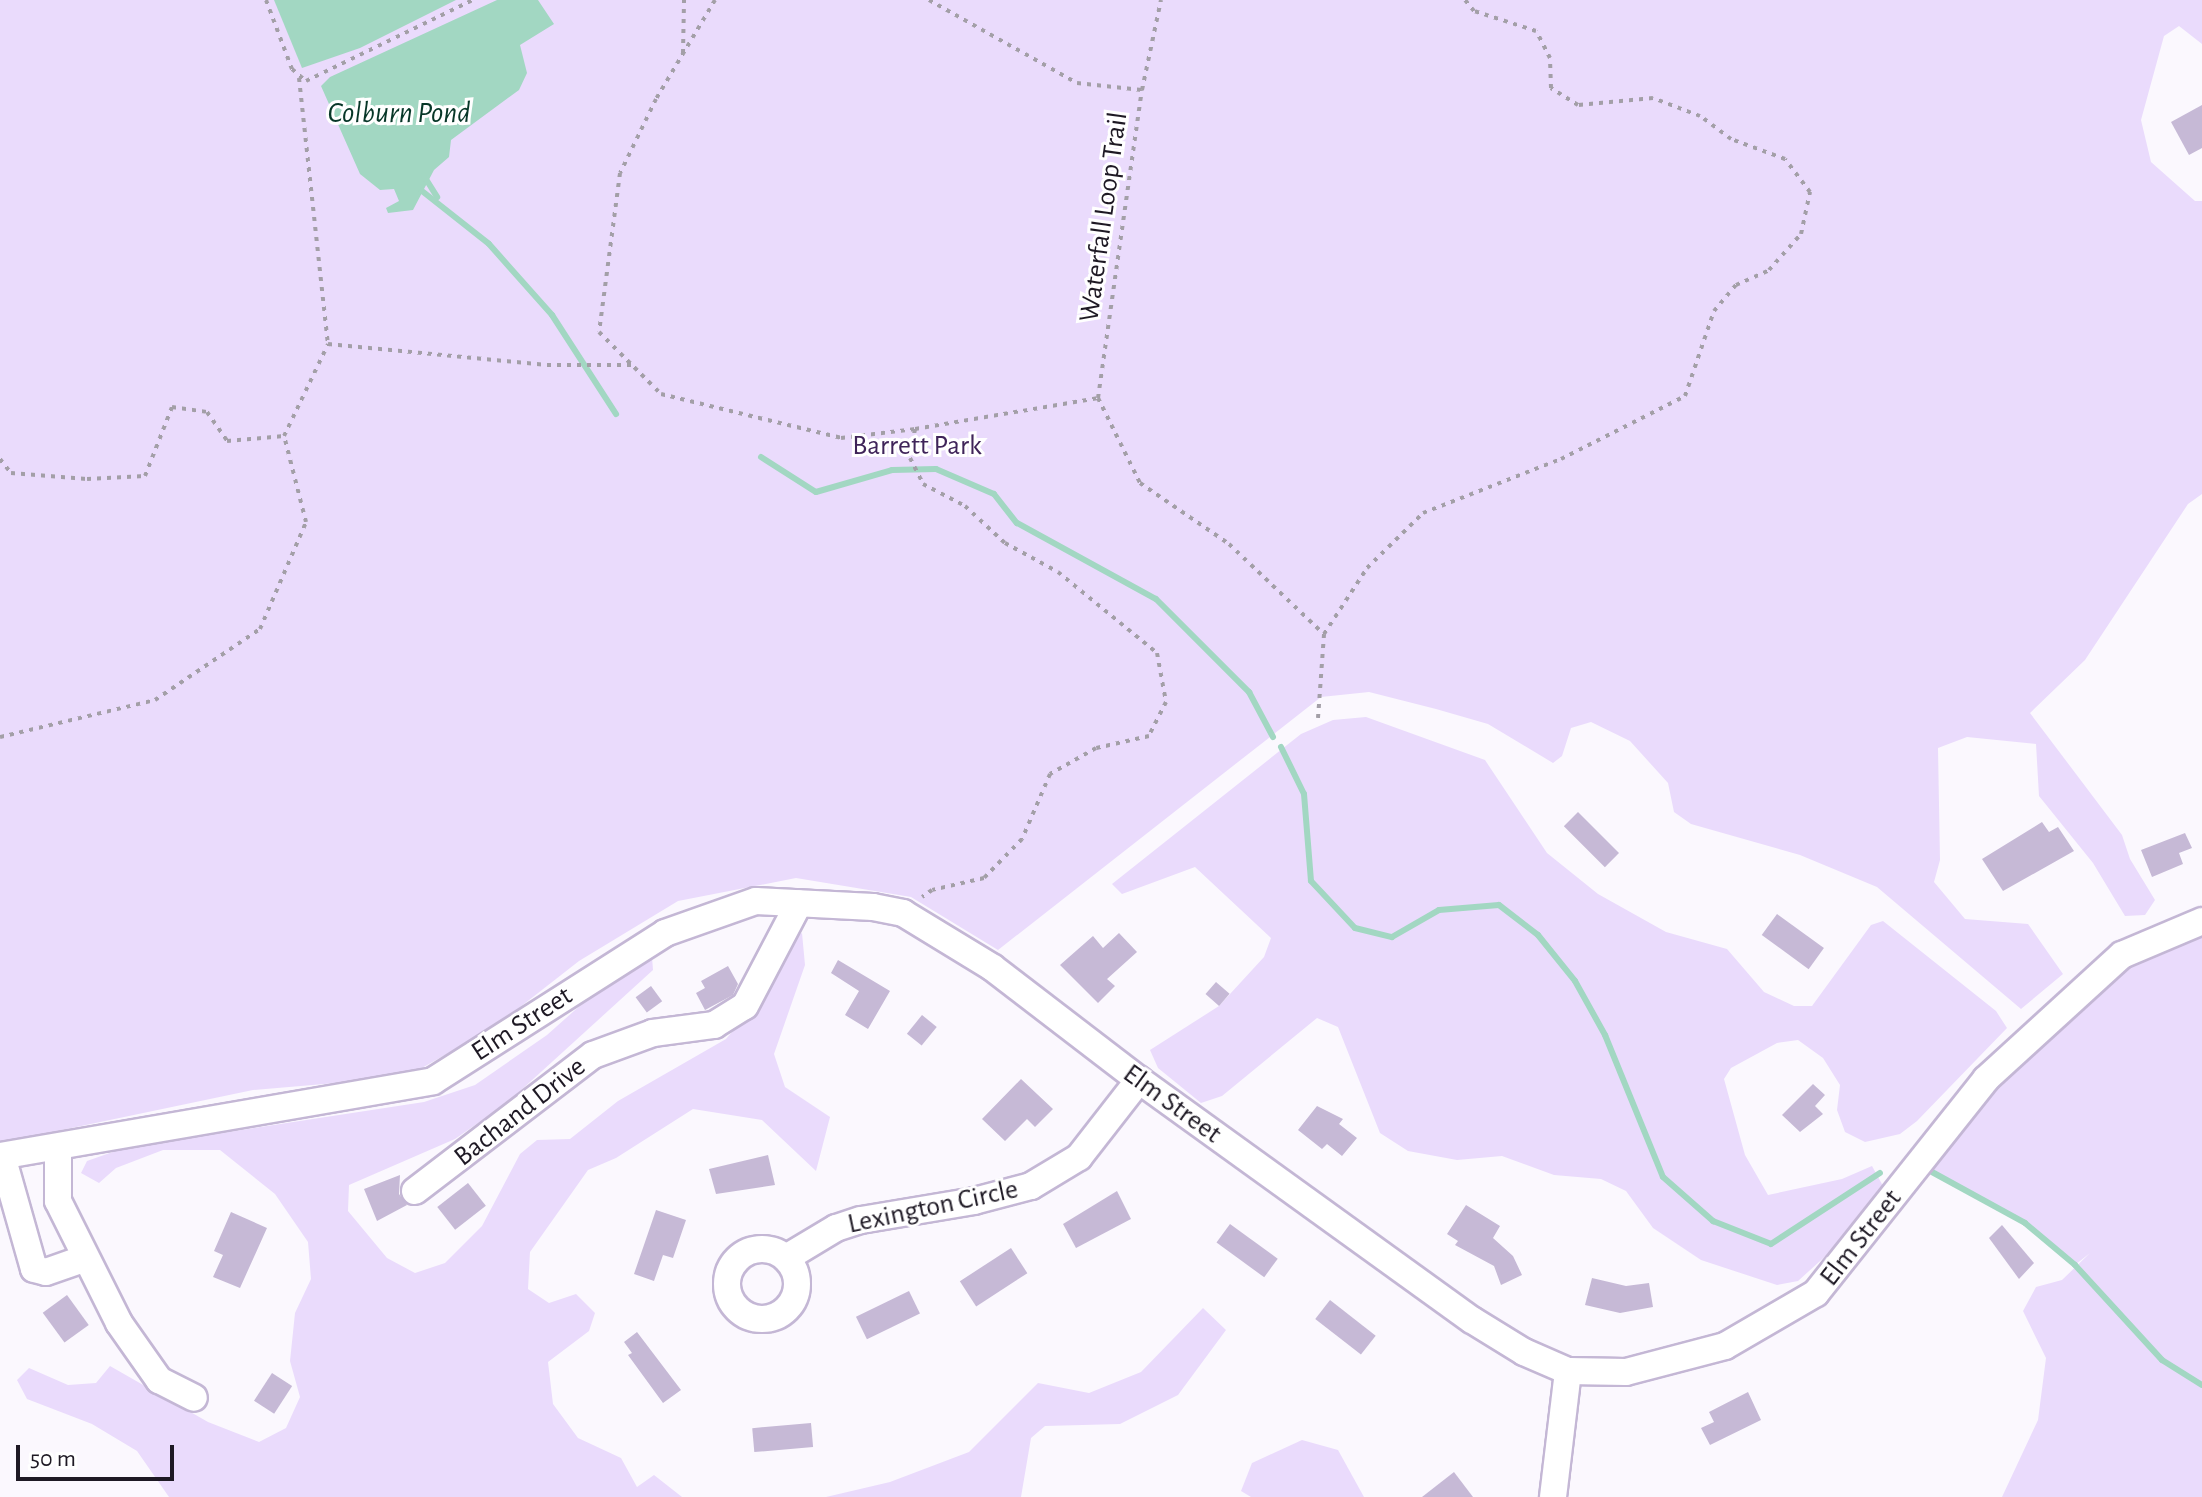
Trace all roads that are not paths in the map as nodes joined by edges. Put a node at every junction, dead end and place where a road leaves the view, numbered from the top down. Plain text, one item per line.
1 (799, 903) junction
2 (2202, 921) edge
3 (1139, 1080) junction
4 (58, 1148) junction
5 (1, 1156) edge
6 (415, 1191) dead end
7 (86, 1258) junction
8 (786, 1258) dead end
9 (1568, 1371) junction
10 (194, 1398) dead end
11 (1553, 1497) edge

1 - 3 street, Elm Street
1 - 4 street, Elm Street
1 - 6 street, Bachand Drive
2 - 9 street, Elm Street
3 - 8 street, Lexington Circle
3 - 9 street, Elm Street
4 - 5 street, Elm Street
4 - 7 street
5 - 7 street
7 - 10 street
9 - 11 street

